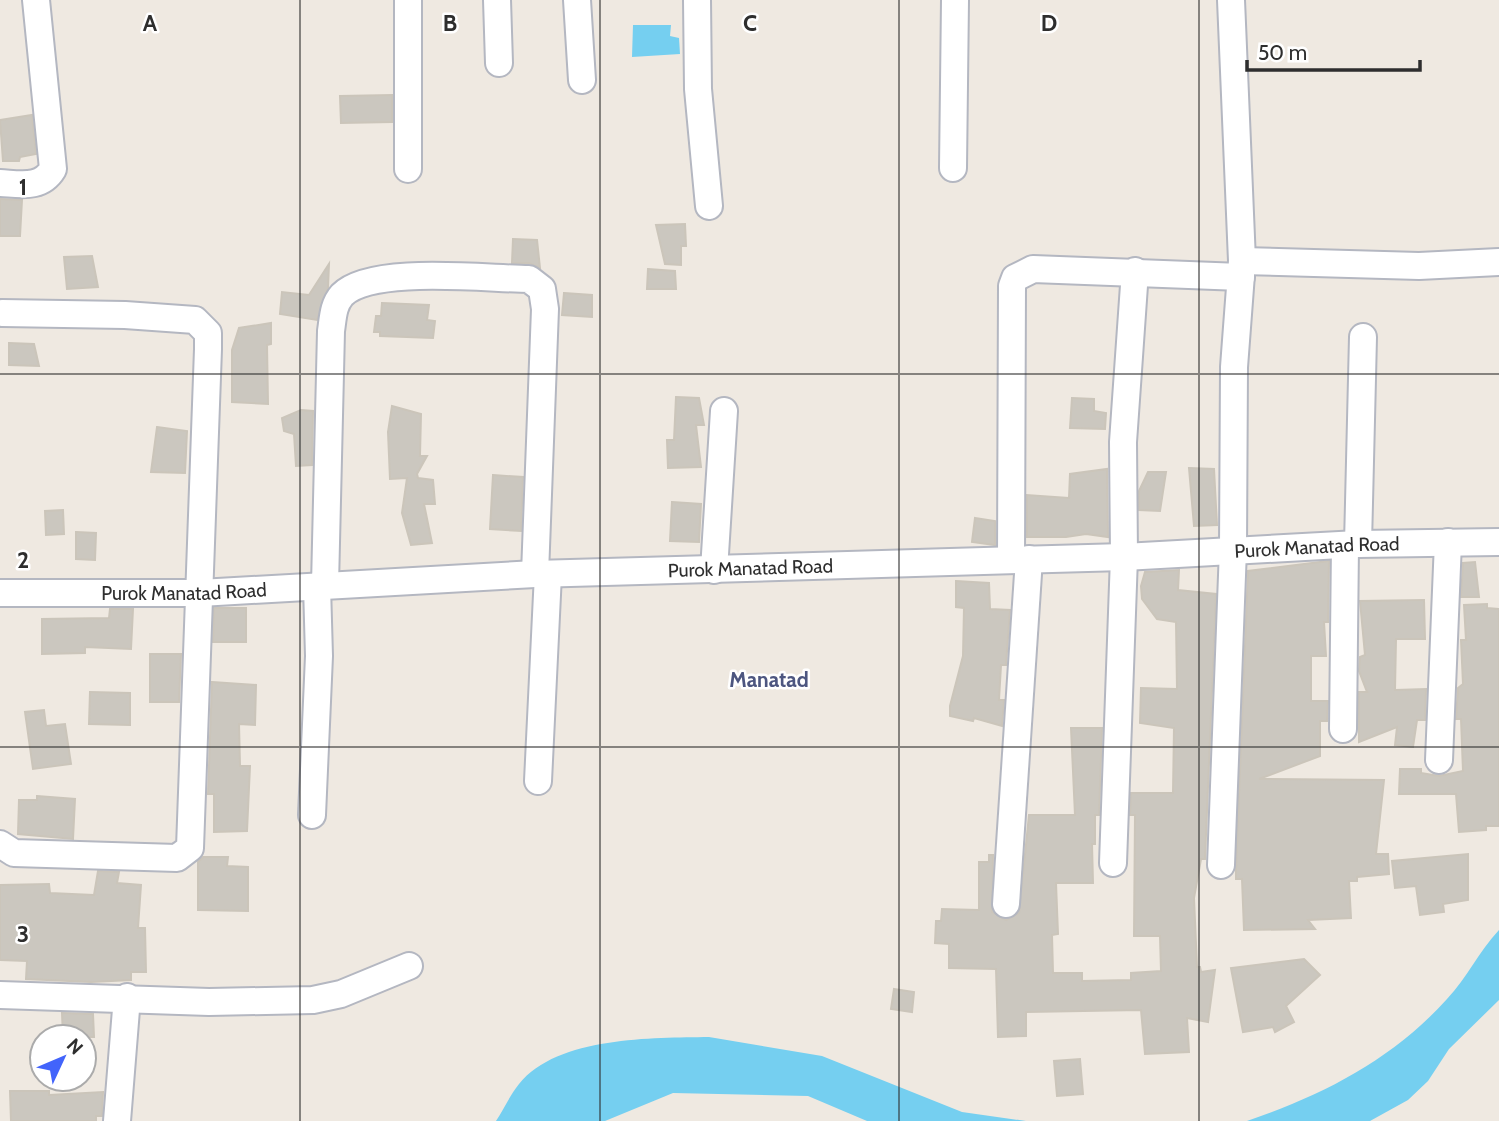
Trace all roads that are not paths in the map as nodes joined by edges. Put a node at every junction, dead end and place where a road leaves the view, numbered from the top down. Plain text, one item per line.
1 (36, 0) edge
2 (408, 0) edge
3 (497, 0) edge
4 (577, 0) edge
5 (697, 0) edge
6 (955, 0) edge
7 (1231, 0) edge
8 (499, 63) dead end
9 (582, 80) dead end
10 (408, 169) dead end
11 (953, 169) dead end
12 (0, 183) edge
13 (709, 206) dead end
14 (1499, 262) edge
15 (1242, 269) junction
16 (1135, 271) junction
17 (2, 313) dead end
18 (1363, 337) dead end
19 (724, 411) dead end
20 (1448, 542) junction
21 (1499, 542) edge
22 (1352, 544) junction
23 (1233, 549) junction
24 (1124, 557) junction
25 (1020, 559) junction
26 (714, 570) junction
27 (541, 574) junction
28 (321, 585) junction
29 (0, 593) edge
30 (200, 593) junction
31 (1343, 729) dead end
32 (1439, 760) dead end
33 (538, 781) dead end
34 (312, 815) dead end
35 (0, 844) edge
36 (1113, 863) dead end
37 (1221, 865) dead end
38 (1006, 904) dead end
39 (409, 966) dead end
40 (0, 995) edge
41 (127, 997) junction
42 (117, 1121) edge

1 - 12 street
2 - 10 street
3 - 8 street
4 - 9 street
5 - 13 street
6 - 11 street
7 - 15 street
14 - 15 street
15 - 16 street
15 - 23 street
16 - 24 street
16 - 25 street
17 - 30 street
18 - 22 street
19 - 26 street
20 - 21 street, Purok Manatad Road
20 - 22 street, Purok Manatad Road
20 - 32 street
22 - 23 street, Purok Manatad Road
22 - 31 street
23 - 24 street, Purok Manatad Road
23 - 37 street
24 - 25 street, Purok Manatad Road
24 - 36 street
25 - 26 street, Purok Manatad Road
25 - 38 street
26 - 27 street, Purok Manatad Road
27 - 28 street, Purok Manatad Road
27 - 28 street
27 - 33 street
28 - 30 street, Purok Manatad Road
28 - 34 street
29 - 30 street, Purok Manatad Road
30 - 35 street
39 - 41 street
40 - 41 street
41 - 42 street

